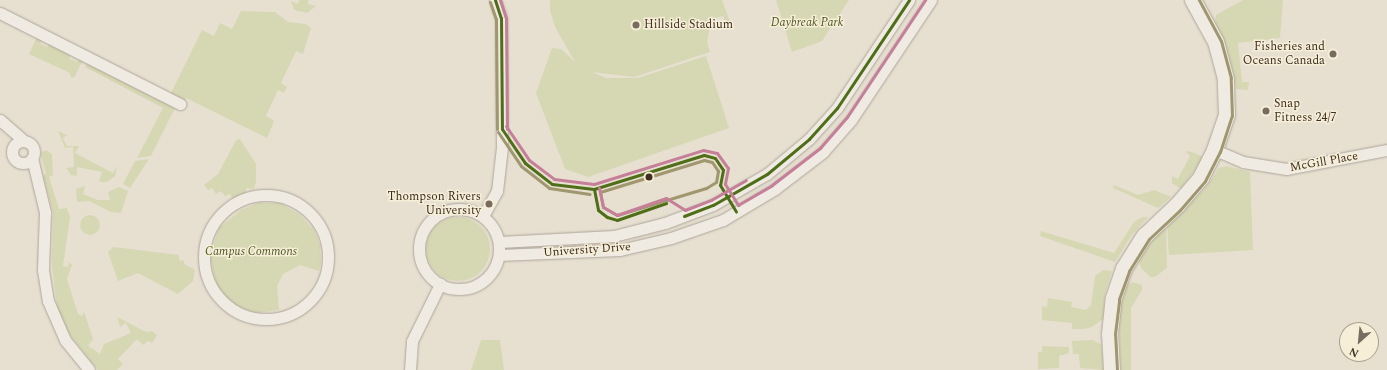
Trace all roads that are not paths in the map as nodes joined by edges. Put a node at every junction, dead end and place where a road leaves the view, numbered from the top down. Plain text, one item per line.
1 (495, 0) edge
2 (909, 0) edge
3 (930, 0) edge
4 (1193, 0) edge
5 (0, 13) edge
6 (180, 104) dead end
7 (0, 120) edge
8 (0, 131) edge
9 (23, 140) junction
10 (12, 148) junction
11 (1215, 150) junction
12 (1387, 150) edge
13 (28, 160) junction
14 (259, 195) joint
15 (483, 216) junction
16 (499, 242) junction
17 (499, 255) junction
18 (440, 284) junction
19 (89, 370) edge
20 (410, 370) edge
21 (1112, 370) edge

1 - 15 street
2 - 16 street, University Drive
3 - 17 street, University Drive
4 - 11 street
5 - 6 street
7 - 9 street
8 - 10 street
9 - 10 street
9 - 13 street
10 - 13 street
11 - 12 street, McGill Place
11 - 21 street
13 - 19 street
14 - 14 street
15 - 16 street
15 - 18 street
16 - 17 street
17 - 18 street
18 - 20 street

